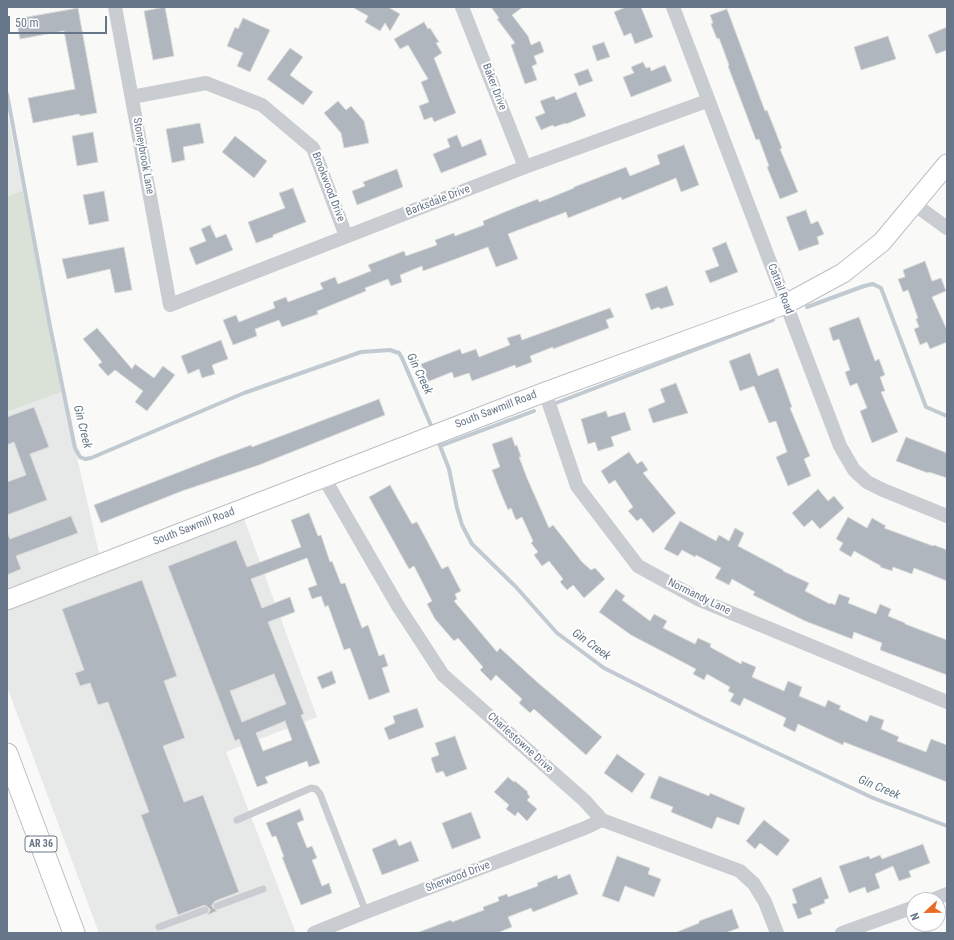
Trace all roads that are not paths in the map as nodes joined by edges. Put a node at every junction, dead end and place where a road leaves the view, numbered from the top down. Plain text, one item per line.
1 (115, 7) edge
2 (462, 7) edge
3 (673, 7) edge
4 (132, 97) junction
5 (708, 101) junction
6 (947, 164) edge
7 (525, 167) junction
8 (914, 204) junction
9 (947, 228) edge
10 (346, 236) junction
11 (786, 304) junction
12 (170, 305) joint
13 (544, 392) junction
14 (324, 478) junction
15 (947, 516) edge
16 (7, 600) edge
17 (947, 702) edge
18 (7, 754) edge
19 (237, 820) dead end
20 (602, 820) junction
21 (263, 889) dead end
22 (217, 906) dead end
23 (906, 909) edge
24 (205, 910) dead end
25 (366, 912) junction
26 (159, 927) dead end
27 (74, 933) edge
28 (314, 933) edge
29 (777, 933) edge
30 (842, 933) edge

1 - 4 street, Stoneybrook Lane
2 - 7 street, Baker Drive
3 - 5 street, Cattail Road
4 - 10 street, Brookwood Drive
4 - 12 street, Stoneybrook Lane
5 - 7 street, Barksdale Drive
5 - 11 street, Cattail Road
6 - 8 street, South Sawmill Road
7 - 10 street, Barksdale Drive
8 - 9 street
8 - 11 street, South Sawmill Road
10 - 12 street, Barksdale Drive
11 - 13 street, South Sawmill Road
11 - 15 street, Cattail Road
13 - 14 street, South Sawmill Road
13 - 17 street, Normandy Lane
14 - 16 street, South Sawmill Road
14 - 20 street, Charlestowne Drive
18 - 27 main road, AR 36
19 - 25 lane
20 - 25 street, Sherwood Drive
20 - 29 street, Charlestowne Drive
21 - 22 lane
23 - 30 street
24 - 26 lane
25 - 28 street, Sherwood Drive

